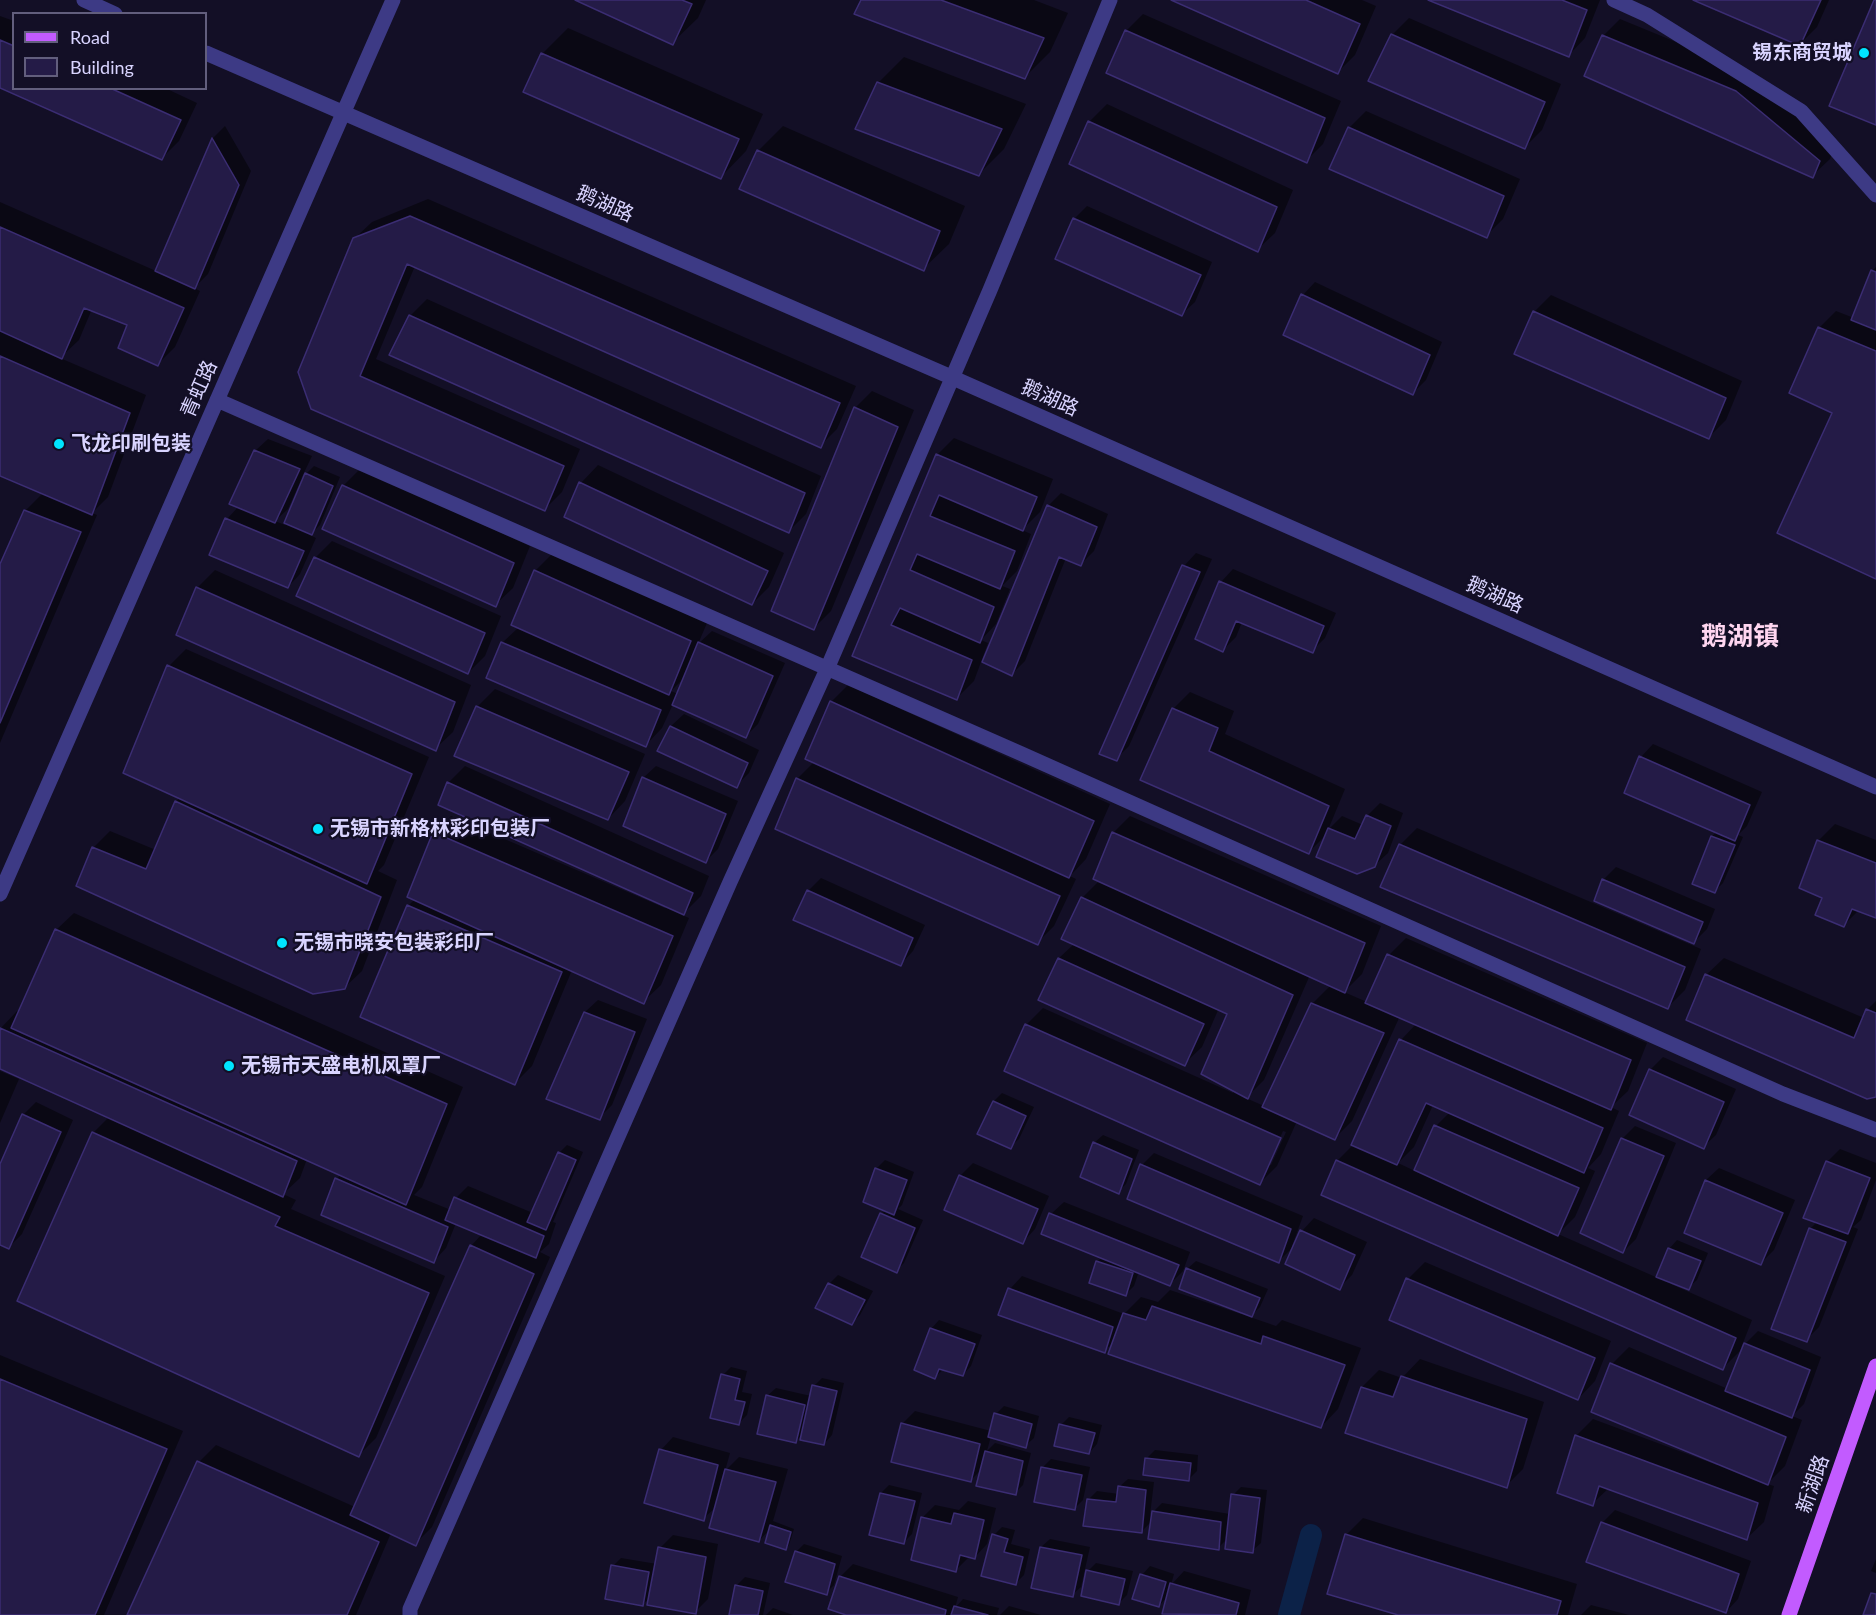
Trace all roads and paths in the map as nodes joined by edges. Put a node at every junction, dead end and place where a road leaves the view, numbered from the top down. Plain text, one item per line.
1 (84, 0) edge
2 (393, 0) edge
3 (1110, 0) edge
4 (1614, 0) edge
5 (111, 12) edge
6 (207, 53) edge
7 (344, 113) junction
8 (1876, 195) edge
9 (951, 377) junction
10 (217, 400) junction
11 (827, 669) junction
12 (1876, 787) edge
13 (0, 894) edge
14 (1876, 1130) edge
15 (1876, 1366) edge
16 (410, 1615) edge
17 (1789, 1615) edge

1 - 5 street
2 - 7 street, 青虹路
3 - 9 street
4 - 8 street
6 - 7 street, 鹅湖路
7 - 9 street, 鹅湖路
7 - 10 street, 青虹路
9 - 11 street
9 - 12 street, 鹅湖路
10 - 11 street
10 - 13 street, 青虹路
11 - 14 street
11 - 16 street
15 - 17 main road, 新湖路

